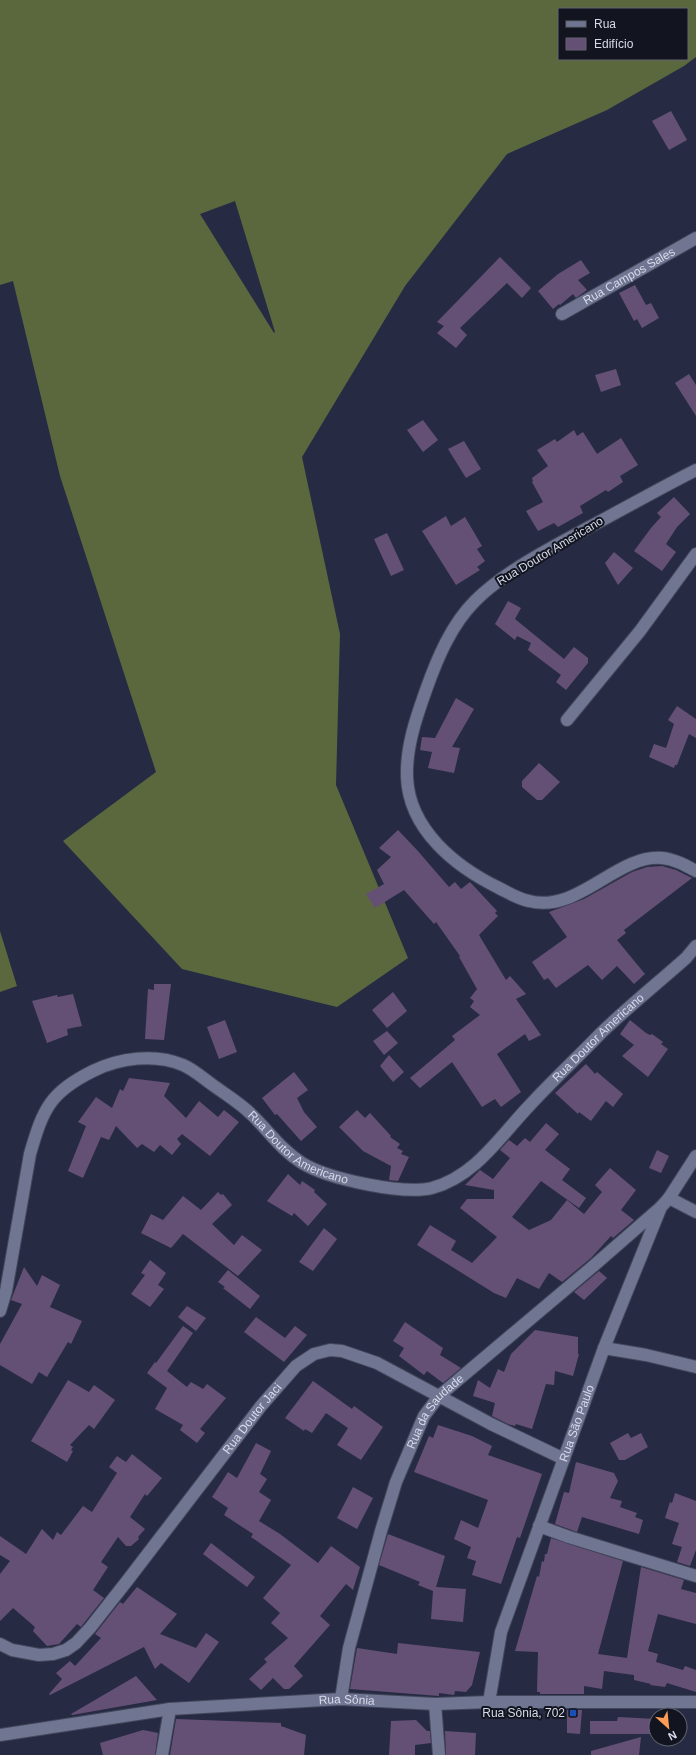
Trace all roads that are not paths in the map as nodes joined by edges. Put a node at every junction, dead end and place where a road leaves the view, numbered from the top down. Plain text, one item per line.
1 (696, 238) edge
2 (562, 314) dead end
3 (696, 470) edge
4 (696, 554) edge
5 (567, 720) dead end
6 (696, 870) edge
7 (696, 946) edge
8 (696, 1156) edge
9 (665, 1202) junction
10 (696, 1212) edge
11 (0, 1311) edge
12 (604, 1348) junction
13 (696, 1367) edge
14 (439, 1396) junction
15 (564, 1458) junction
16 (538, 1526) junction
17 (696, 1576) edge
18 (0, 1644) edge
19 (341, 1699) junction
20 (489, 1702) junction
21 (696, 1702) edge
22 (435, 1704) junction
23 (170, 1709) junction
24 (0, 1735) edge
25 (162, 1755) edge
26 (439, 1755) edge

1 - 2 street, Rua Campos Sales
3 - 6 street, Rua Doutor Americano
4 - 5 street
7 - 11 street, Rua Doutor Americano
8 - 9 street, Rua São Paulo
9 - 10 street
9 - 12 street, Rua São Paulo
9 - 14 street, Rua da Saudade
12 - 13 street
12 - 15 street, Rua São Paulo
14 - 15 street, Rua Doutor Jaci
14 - 18 street, Rua Doutor Jaci
14 - 19 street, Rua da Saudade
15 - 16 street, Rua São Paulo
16 - 17 street
16 - 20 street, Rua São Paulo
19 - 22 street, Rua Sônia
19 - 23 street, Rua Sônia
20 - 21 street, Rua Sônia
20 - 22 street, Rua Sônia
22 - 26 street
23 - 24 street, Rua Sônia
23 - 25 street

